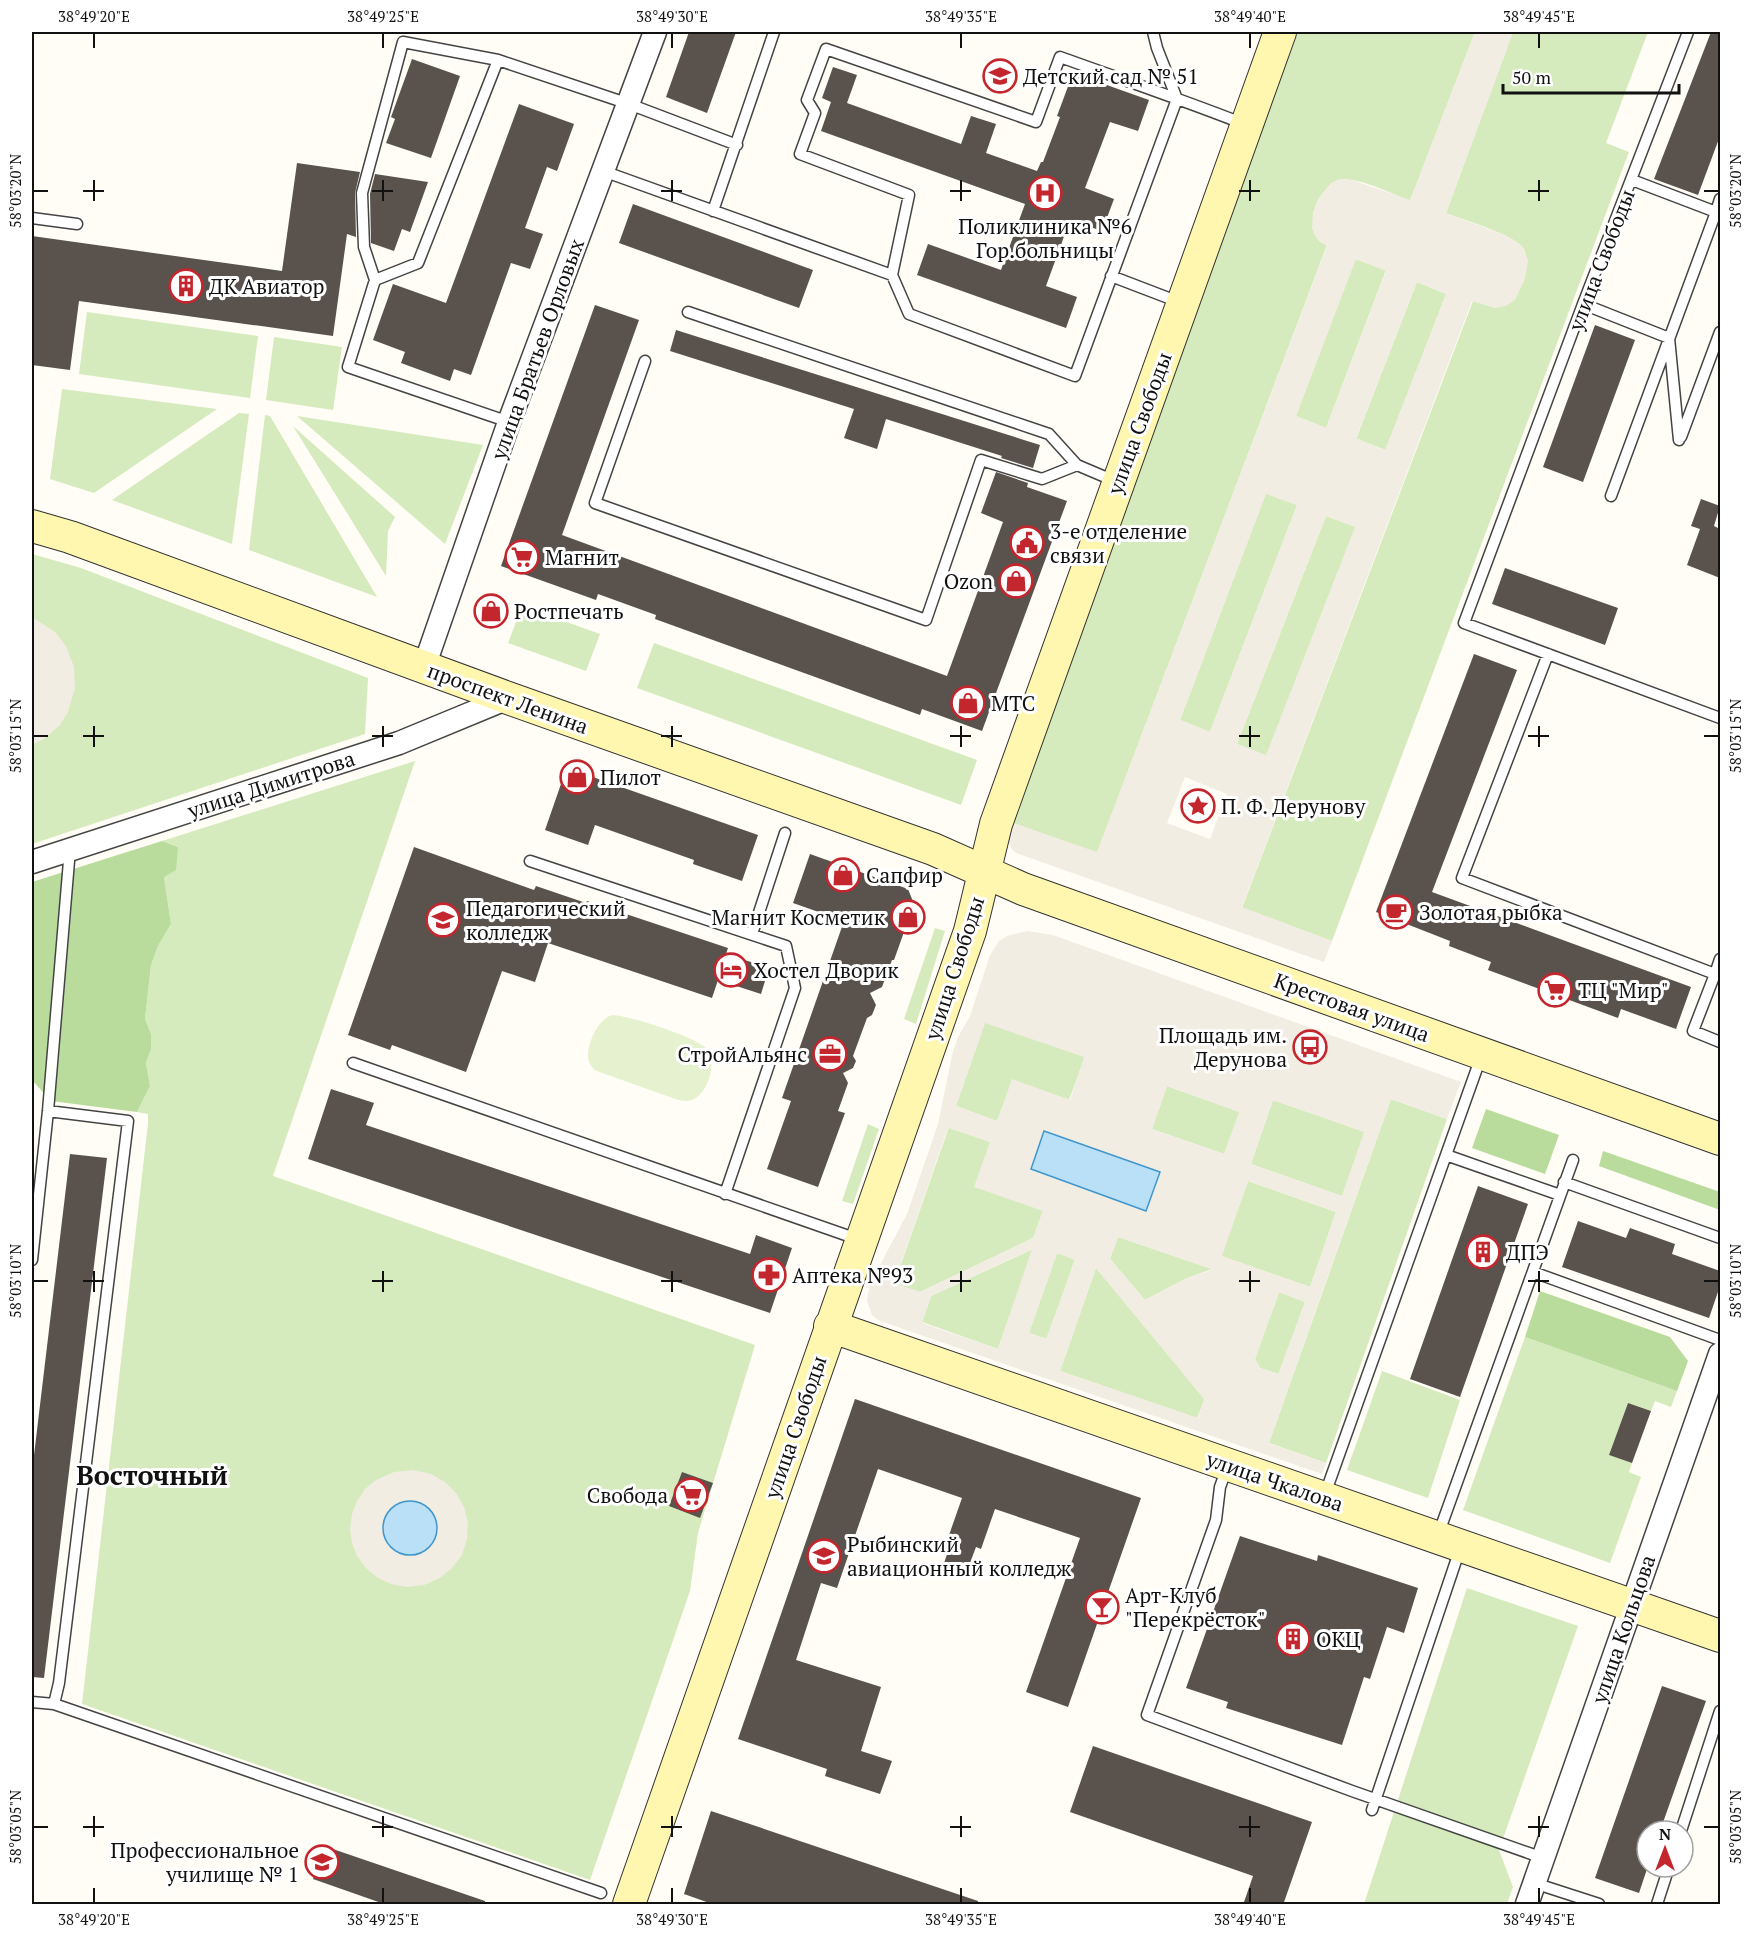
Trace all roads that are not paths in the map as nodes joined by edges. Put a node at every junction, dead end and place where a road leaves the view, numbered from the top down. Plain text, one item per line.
1 (655, 32) edge
2 (774, 32) edge
3 (1152, 32) edge
4 (1280, 32) edge
5 (1688, 32) edge
6 (498, 60) junction
7 (1177, 99) junction
8 (629, 104) junction
9 (1247, 125) junction
10 (736, 145) junction
11 (603, 171) junction
12 (1632, 180) junction
13 (1720, 199) edge
14 (713, 211) junction
15 (1718, 213) edge
16 (32, 218) edge
17 (77, 224) dead end
18 (892, 276) junction
19 (1111, 276) junction
20 (375, 280) junction
21 (1182, 303) junction
22 (1583, 304) junction
23 (688, 312) dead end
24 (1720, 332) edge
25 (1669, 338) junction
26 (645, 362) dead end
27 (509, 422) junction
28 (1077, 465) junction
29 (1117, 482) junction
30 (1611, 496) dead end
31 (32, 526) edge
32 (1548, 654) junction
33 (423, 667) junction
34 (508, 698) junction
35 (1720, 718) edge
36 (785, 833) dead end
37 (70, 849) junction
38 (530, 861) dead end
39 (32, 862) edge
40 (984, 871) junction
41 (752, 934) junction
42 (1720, 959) edge
43 (1715, 974) junction
44 (1720, 1042) edge
45 (1482, 1054) junction
46 (353, 1063) dead end
47 (48, 1111) junction
48 (1720, 1139) edge
49 (1446, 1155) junction
50 (1572, 1160) dead end
51 (1564, 1182) junction
52 (725, 1194) junction
53 (1560, 1195) junction
54 (1720, 1238) edge
55 (860, 1240) junction
56 (32, 1260) edge
57 (1533, 1272) junction
58 (830, 1326) junction
59 (1720, 1340) edge
60 (1719, 1364) edge
61 (1228, 1465) junction
62 (1323, 1498) junction
63 (1449, 1541) junction
64 (1632, 1605) junction
65 (1720, 1636) edge
66 (32, 1702) edge
67 (54, 1704) junction
68 (1720, 1711) edge
69 (1374, 1804) junction
70 (1685, 1819) edge
71 (1543, 1858) junction
72 (1665, 1879) edge
73 (1534, 1883) junction
74 (601, 1893) dead end
75 (629, 1905) edge
76 (1527, 1905) edge
77 (1599, 1905) edge
78 (1657, 1905) edge

1 - 8 street, улица Братьев Орловых
2 - 10 lane
3 - 7 lane
4 - 9 street, улица Свободы
5 - 12 lane, улица Свободы
6 - 8 lane
6 - 20 lane
6 - 20 lane
7 - 9 lane
7 - 18 lane
7 - 19 lane
8 - 10 lane
8 - 11 street, улица Братьев Орловых
9 - 21 street, улица Свободы
10 - 14 lane
11 - 14 lane
11 - 27 street, улица Братьев Орловых
12 - 15 lane
12 - 22 lane, улица Свободы
13 - 15 lane
14 - 18 lane
15 - 25 lane
16 - 17 lane
18 - 19 lane
19 - 21 lane
20 - 27 lane
21 - 29 street, улица Свободы
22 - 25 lane
22 - 32 lane, улица Свободы
23 - 28 lane
24 - 25 lane
25 - 30 lane
26 - 28 lane
27 - 33 street, улица Братьев Орловых
28 - 29 lane
29 - 40 street, улица Свободы
31 - 33 street, проспект Ленина
32 - 35 lane
32 - 43 lane
33 - 34 street, проспект Ленина
34 - 37 street, улица Димитрова
34 - 40 street, проспект Ленина
36 - 41 lane
37 - 39 street, улица Димитрова
37 - 47 lane
38 - 41 lane
40 - 45 street, Крестовая улица
40 - 55 street, улица Свободы
41 - 52 lane
42 - 43 lane
43 - 44 lane
45 - 48 street, Крестовая улица
45 - 49 lane
46 - 52 lane
47 - 56 lane
47 - 67 lane
49 - 53 lane
49 - 62 lane
50 - 51 lane
51 - 53 lane
51 - 54 lane
52 - 55 lane
53 - 57 lane
55 - 58 street, улица Свободы
57 - 59 lane
57 - 63 lane
58 - 61 street, улица Чкалова
58 - 75 street, улица Свободы
60 - 64 street, улица Кольцова
61 - 62 street, улица Чкалова
61 - 69 lane
62 - 63 street, улица Чкалова
63 - 64 street, улица Чкалова
63 - 69 lane
64 - 65 street, улица Чкалова
64 - 71 street, улица Кольцова
66 - 67 lane
67 - 74 lane
68 - 70 lane
69 - 71 lane
71 - 73 street, улица Кольцова
72 - 78 lane
73 - 76 street, улица Кольцова
73 - 77 lane

